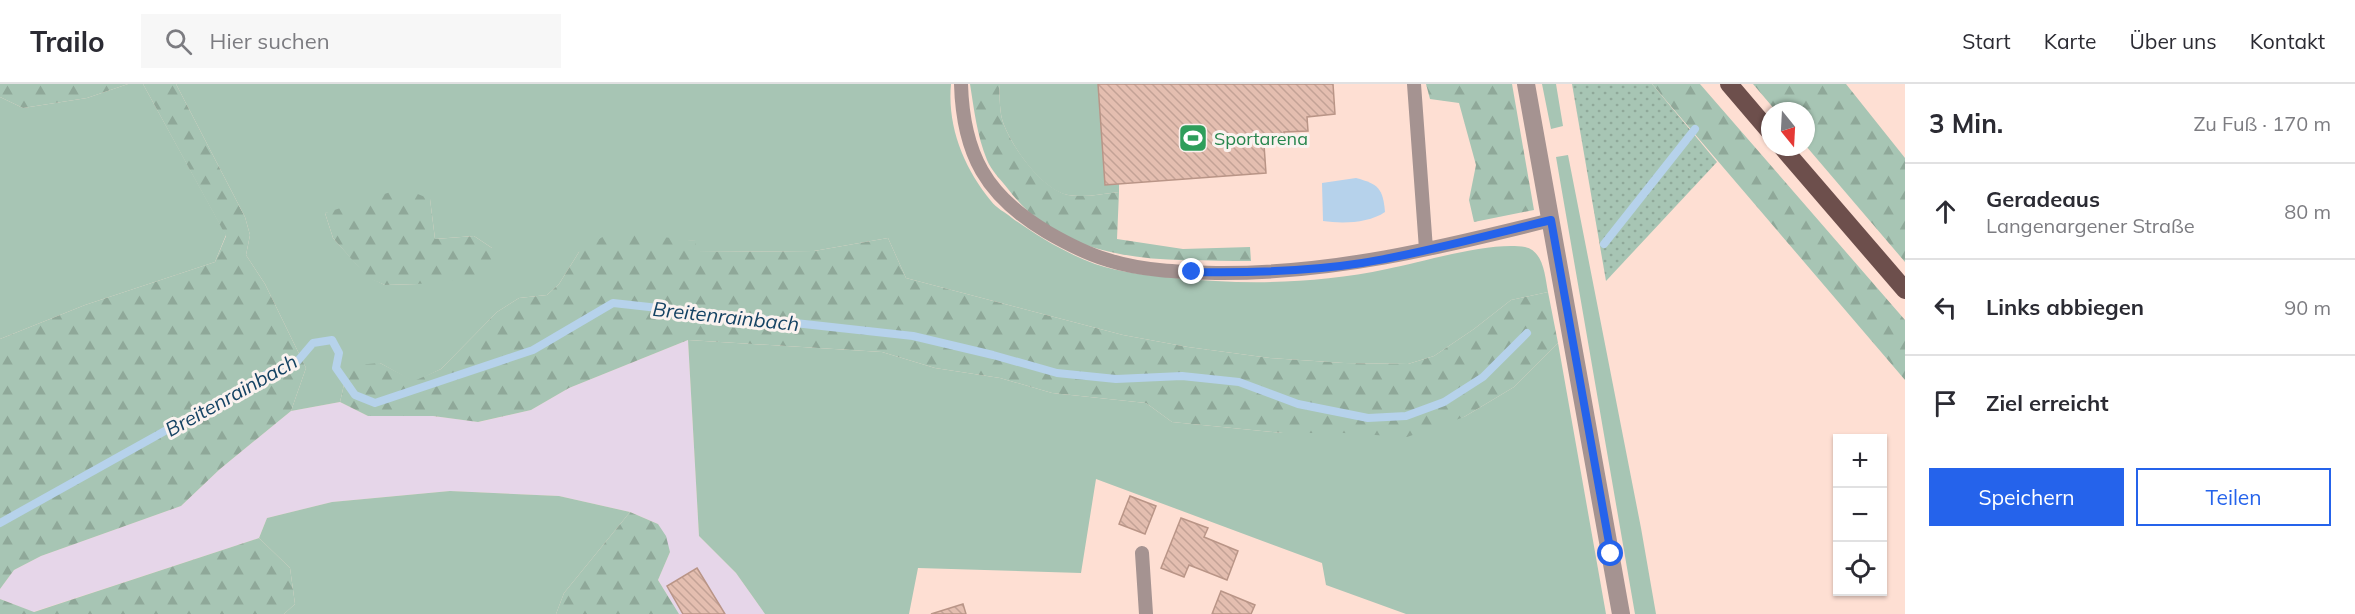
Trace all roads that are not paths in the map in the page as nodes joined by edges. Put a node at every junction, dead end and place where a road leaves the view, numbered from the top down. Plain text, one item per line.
1 (961, 84) edge
2 (1414, 84) edge
3 (1526, 84) edge
4 (1729, 84) edge
5 (1761, 121) edge
6 (1790, 156) edge
7 (1551, 220) junction
8 (1426, 249) junction
9 (1905, 290) edge
10 (1142, 553) dead end
11 (1146, 614) edge
12 (1621, 614) edge

1 - 8 lane
2 - 8 lane
3 - 7 street
4 - 5 main road
6 - 9 main road
7 - 8 lane
7 - 12 street
10 - 11 lane

